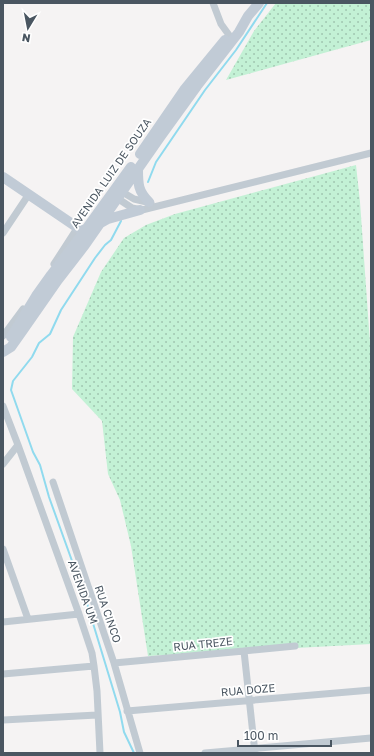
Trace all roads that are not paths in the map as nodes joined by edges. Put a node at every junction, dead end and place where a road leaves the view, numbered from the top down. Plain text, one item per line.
1 (213, 3) edge
2 (259, 3) edge
3 (248, 16) junction
4 (229, 35) junction
5 (371, 153) edge
6 (138, 169) junction
7 (3, 177) edge
8 (116, 193) junction
9 (29, 194) junction
10 (149, 202) junction
11 (175, 202) junction
12 (140, 210) junction
13 (98, 226) junction
14 (4, 229) edge
15 (81, 230) junction
16 (3, 336) edge
17 (3, 352) edge
18 (3, 406) edge
19 (18, 444) junction
20 (3, 464) edge
21 (53, 482) dead end
22 (3, 549) edge
23 (79, 614) junction
24 (28, 619) junction
25 (3, 622) edge
26 (295, 646) dead end
27 (244, 650) junction
28 (114, 664) junction
29 (94, 666) junction
30 (3, 674) edge
31 (371, 690) edge
32 (250, 701) junction
33 (127, 711) junction
34 (97, 714) junction
35 (3, 720) edge
36 (371, 738) edge
37 (255, 751) edge
38 (100, 753) edge
39 (140, 753) edge
40 (205, 753) edge

1 - 4 street
2 - 3 main road, AVENIDA LUIZ DE SOUZA
3 - 4 main road, AVENIDA LUIZ DE SOUZA
3 - 6 main road, AVENIDA LUIZ DE SOUZA
4 - 8 main road, AVENIDA LUIZ DE SOUZA
5 - 11 street
6 - 8 main road, AVENIDA LUIZ DE SOUZA
6 - 10 main road
7 - 9 main road
8 - 10 street
8 - 12 street
8 - 13 main road, AVENIDA LUIZ DE SOUZA
8 - 15 main road, AVENIDA LUIZ DE SOUZA
9 - 14 street
9 - 15 main road
10 - 11 street
11 - 12 street
12 - 13 main road
13 - 17 main road, AVENIDA LUIZ DE SOUZA
15 - 16 street
15 - 17 main road, AVENIDA LUIZ DE SOUZA
18 - 19 street, AVENIDA UM
19 - 20 street
19 - 23 street, AVENIDA UM
21 - 28 street, RUA CINCO
22 - 24 street
23 - 24 street
23 - 29 street, AVENIDA UM
24 - 25 street
26 - 27 street, RUA TREZE
27 - 28 street, RUA TREZE
27 - 32 street
28 - 33 street, RUA CINCO
29 - 30 street
29 - 34 street, AVENIDA UM
31 - 32 street, RUA DOZE
32 - 33 street, RUA DOZE
32 - 37 street
33 - 39 street, RUA CINCO
34 - 35 street
34 - 38 street, AVENIDA UM
36 - 37 street
37 - 40 street

